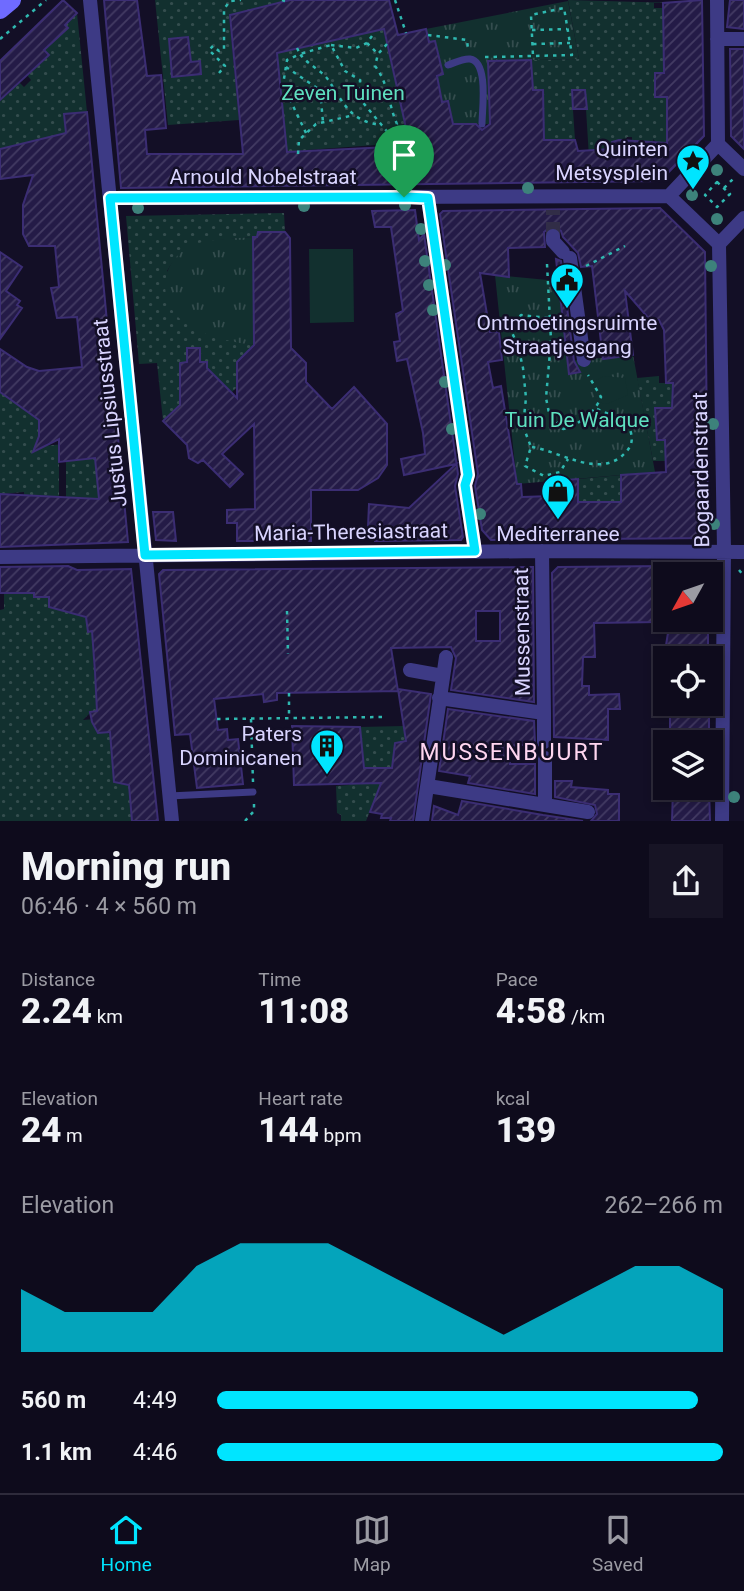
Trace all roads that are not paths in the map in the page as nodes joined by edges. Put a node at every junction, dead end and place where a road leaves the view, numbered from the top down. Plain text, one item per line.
1 (12, 0) edge
2 (90, 0) edge
3 (717, 0) edge
4 (0, 10) edge
5 (744, 38) edge
6 (718, 39) junction
7 (448, 65) dead end
8 (482, 124) dead end
9 (718, 144) junction
10 (744, 169) edge
11 (669, 196) junction
12 (110, 198) junction
13 (428, 198) junction
14 (744, 218) edge
15 (553, 236) tunnel mouth
16 (719, 244) junction
17 (584, 360) road end
18 (724, 550) junction
19 (475, 551) junction
20 (541, 551) junction
21 (744, 552) edge
22 (145, 555) junction
23 (0, 557) edge
24 (446, 657) dead end
25 (410, 670) dead end
26 (443, 676) junction
27 (439, 698) junction
28 (544, 713) junction
29 (544, 742) dead end
30 (545, 758) dead end
31 (428, 786) junction
32 (253, 792) road end
33 (169, 796) junction
34 (545, 805) junction
35 (588, 812) dead end
36 (172, 821) edge
37 (422, 821) edge
38 (722, 821) edge

1 - 4 main road
2 - 12 street, Justus Lipsiusstraat
3 - 6 street
5 - 6 street
6 - 9 street
7 - 8 lane
9 - 10 street
9 - 11 street
11 - 13 street, Arnould Nobelstraat
11 - 16 street
12 - 13 street, Arnould Nobelstraat
12 - 22 street, Justus Lipsiusstraat
13 - 19 street
14 - 16 street
15 - 17 street
16 - 18 street, Bogaardenstraat
18 - 20 street, Maria-Theresiastraat
18 - 21 street, Maria-Theresiastraat
18 - 38 street, Bogaardenstraat
19 - 20 street, Maria-Theresiastraat
19 - 22 street, Maria-Theresiastraat
20 - 28 street, Mussenstraat
22 - 23 street, Maria-Theresiastraat
22 - 33 street, Justus Lipsiusstraat
24 - 26 street
25 - 26 street
26 - 27 street
27 - 28 street, Mussenstraat
27 - 31 street
28 - 29 street, Mussenstraat
30 - 34 street
31 - 34 street
31 - 37 street
32 - 33 lane
33 - 36 street, Justus Lipsiusstraat
34 - 35 street

